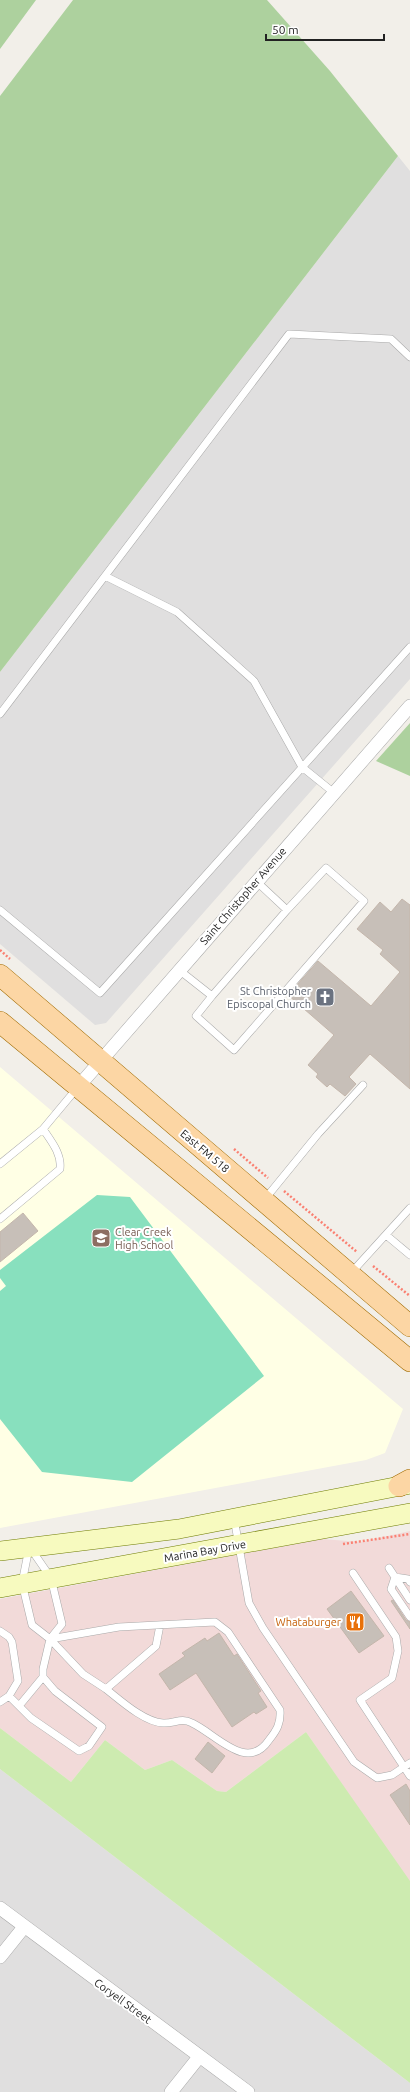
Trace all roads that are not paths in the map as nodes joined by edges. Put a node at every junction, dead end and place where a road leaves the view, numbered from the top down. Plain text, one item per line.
1 (410, 357) edge
2 (105, 576) junction
3 (410, 647) edge
4 (410, 706) edge
5 (0, 714) edge
6 (302, 767) junction
7 (333, 792) junction
8 (256, 881) junction
9 (287, 910) junction
10 (0, 911) edge
11 (6, 968) edge
12 (179, 970) junction
13 (212, 996) junction
14 (0, 1022) edge
15 (100, 1061) junction
16 (363, 1085) dead end
17 (78, 1087) junction
18 (42, 1129) junction
19 (0, 1164) edge
20 (270, 1193) junction
21 (410, 1208) edge
22 (0, 1219) edge
23 (386, 1235) junction
24 (410, 1255) edge
25 (350, 1274) junction
26 (410, 1326) edge
27 (410, 1361) edge
28 (406, 1483) edge
29 (410, 1513) edge
30 (234, 1518) junction
31 (240, 1545) junction
32 (29, 1546) junction
33 (0, 1551) edge
34 (389, 1568) dead end
35 (353, 1572) dead end
36 (395, 1577) junction
37 (51, 1578) junction
38 (410, 1582) edge
39 (22, 1583) junction
40 (0, 1588) edge
41 (410, 1600) edge
42 (410, 1617) edge
43 (160, 1626) junction
44 (0, 1631) edge
45 (50, 1639) junction
46 (43, 1677) junction
47 (106, 1689) junction
48 (9, 1696) junction
49 (0, 1702) edge
50 (19, 1706) junction
51 (407, 1765) edge
52 (410, 1776) edge
53 (0, 1908) edge
54 (24, 1926) junction
55 (0, 1957) edge
56 (198, 2057) junction
57 (171, 2092) edge
58 (248, 2092) edge

1 - 2 lane
2 - 5 lane
2 - 6 lane
3 - 6 lane
4 - 7 street, Saint Christopher Avenue
6 - 7 lane
6 - 10 lane
7 - 8 street, Saint Christopher Avenue
8 - 9 lane
8 - 12 street, Saint Christopher Avenue
9 - 13 lane
9 - 13 lane
11 - 15 main road, East FM 518
12 - 13 lane
12 - 15 street, Saint Christopher Avenue
14 - 17 main road
15 - 17 street, Saint Christopher Avenue
15 - 20 main road, East FM 518
16 - 20 lane
17 - 18 lane
17 - 27 main road
18 - 19 lane
18 - 22 lane
20 - 25 main road, East FM 518
21 - 23 lane
23 - 24 lane
23 - 25 lane
25 - 26 main road, East FM 518
28 - 30 main road
29 - 31 main road, Marina Bay Drive
30 - 31 lane
30 - 32 main road
31 - 37 main road, Marina Bay Drive
31 - 51 lane
32 - 33 main road
32 - 37 lane
32 - 39 lane
34 - 36 lane
35 - 51 lane
36 - 38 lane
36 - 41 lane
36 - 42 lane
37 - 39 main road, Marina Bay Drive
37 - 45 lane
39 - 40 main road, Marina Bay Drive
39 - 45 lane
43 - 45 lane
43 - 47 lane
43 - 47 lane
44 - 48 lane
45 - 46 lane
45 - 47 lane
46 - 50 lane
46 - 50 lane
48 - 49 lane
48 - 50 lane
51 - 52 lane
53 - 54 street, Coryell Street
54 - 55 street
54 - 56 street, Coryell Street
56 - 57 street
56 - 58 street, Coryell Street

